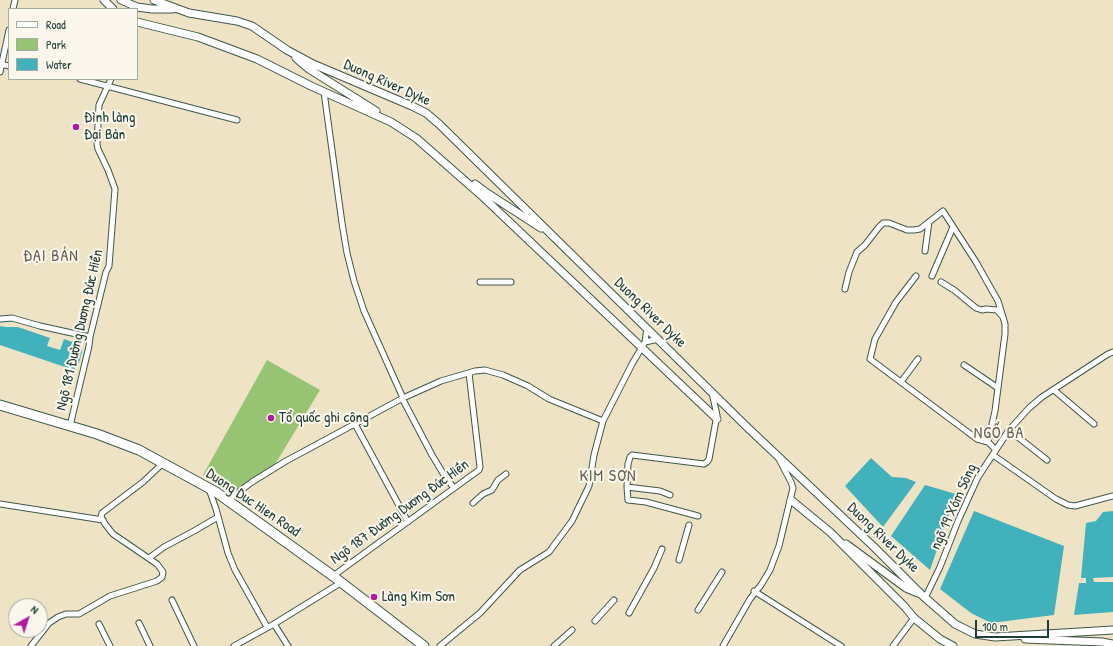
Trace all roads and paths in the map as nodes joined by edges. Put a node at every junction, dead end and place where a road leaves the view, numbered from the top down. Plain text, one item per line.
1 (104, 0) edge
2 (121, 0) edge
3 (154, 0) edge
4 (112, 8) edge
5 (177, 9) junction
6 (138, 24) edge
7 (8, 34) edge
8 (287, 50) junction
9 (1, 64) edge
10 (0, 72) edge
11 (84, 80) edge
12 (111, 80) edge
13 (108, 86) junction
14 (324, 92) junction
15 (237, 120) dead end
16 (391, 122) junction
17 (416, 138) junction
18 (929, 222) junction
19 (954, 227) junction
20 (553, 236) junction
21 (925, 251) dead end
22 (916, 276) dead end
23 (932, 276) dead end
24 (480, 282) dead end
25 (511, 282) dead end
26 (941, 282) dead end
27 (846, 289) dead end
28 (1003, 317) junction
29 (0, 319) edge
30 (647, 328) junction
31 (90, 337) junction
32 (659, 339) junction
33 (644, 345) junction
34 (1113, 352) edge
35 (918, 359) dead end
36 (964, 365) dead end
37 (469, 373) junction
38 (901, 382) junction
39 (998, 388) junction
40 (1054, 390) junction
41 (712, 392) junction
42 (402, 398) junction
43 (0, 405) edge
44 (717, 419) junction
45 (603, 421) junction
46 (355, 424) junction
47 (1094, 424) dead end
48 (70, 426) junction
49 (1009, 430) junction
50 (988, 442) junction
51 (996, 450) junction
52 (777, 455) junction
53 (993, 455) junction
54 (1046, 460) dead end
55 (163, 463) junction
56 (506, 474) dead end
57 (627, 487) junction
58 (454, 488) junction
59 (209, 489) junction
60 (670, 496) dead end
61 (1113, 496) edge
62 (228, 500) junction
63 (791, 500) junction
64 (473, 503) dead end
65 (0, 504) edge
66 (698, 516) dead end
67 (218, 517) junction
68 (103, 520) junction
69 (408, 522) junction
70 (689, 525) dead end
71 (830, 532) junction
72 (662, 549) dead end
73 (149, 558) junction
74 (679, 560) dead end
75 (722, 572) dead end
76 (334, 576) junction
77 (342, 582) junction
78 (755, 591) junction
79 (924, 596) junction
80 (172, 600) dead end
81 (614, 600) dead end
82 (698, 610) dead end
83 (629, 613) dead end
84 (914, 618) junction
85 (595, 621) dead end
86 (139, 622) dead end
87 (99, 624) dead end
88 (274, 624) junction
89 (267, 628) junction
90 (572, 630) dead end
91 (1113, 630) edge
92 (1004, 638) junction
93 (1113, 644) edge
94 (31, 646) edge
95 (110, 646) edge
96 (150, 646) edge
97 (194, 646) edge
98 (234, 646) edge
99 (288, 646) edge
100 (424, 646) edge
101 (440, 646) edge
102 (554, 646) edge
103 (723, 646) edge
104 (841, 646) edge
105 (893, 646) edge
106 (953, 646) edge

1 - 4 main road
2 - 5 main road
3 - 5 main road, Duong River Dyke
5 - 8 main road, Duong River Dyke
6 - 14 main road
7 - 9 street
8 - 16 main road
8 - 20 main road, Duong River Dyke
9 - 10 street
11 - 13 street
12 - 13 street, Ngõ 181 Đường Dương Đức Hiền
13 - 15 street
13 - 31 street, Ngõ 181 Đường Dương Đức Hiền
14 - 16 main road
14 - 42 street
16 - 17 main road
17 - 20 main road
17 - 33 main road
18 - 19 street
18 - 21 street
18 - 27 street
19 - 23 street
19 - 28 street
20 - 30 main road, Duong River Dyke
22 - 38 street
24 - 25 street
26 - 28 street
28 - 39 street
29 - 31 street
30 - 32 main road, Duong River Dyke
30 - 33 street
31 - 48 street, Ngõ 181 Đường Dương Đức Hiền
32 - 33 street
32 - 41 main road, Duong River Dyke
33 - 44 main road
33 - 45 street
34 - 40 street, ngõ 19 Xóm Sông
35 - 38 street
36 - 39 street
37 - 42 street
37 - 45 street
37 - 58 street, Ngõ 187 Đường Dương Đức Hiền
38 - 50 street
39 - 50 street
40 - 47 street
40 - 49 street, ngõ 19 Xóm Sông
41 - 44 street
41 - 52 main road, Duong River Dyke
42 - 46 street
42 - 58 street
43 - 48 highway, Duong Duc Hien Road
44 - 57 street
45 - 101 street
46 - 62 street
46 - 69 street
48 - 55 highway, Duong Duc Hien Road
49 - 51 street, ngõ 19 Xóm Sông
49 - 54 street
50 - 51 street
51 - 53 street, ngõ 19 Xóm Sông
52 - 63 street
52 - 79 main road, Duong River Dyke
53 - 61 street
53 - 79 street, ngõ 19 Xóm Sông
55 - 59 highway, Duong Duc Hien Road
55 - 68 street
56 - 64 street
57 - 60 street
57 - 66 street
58 - 69 street, Ngõ 187 Đường Dương Đức Hiền
59 - 62 highway, Duong Duc Hien Road
59 - 67 street
62 - 76 highway, Duong Duc Hien Road
63 - 71 main road
63 - 78 street
65 - 68 street
67 - 73 street
67 - 89 street
68 - 73 street
69 - 76 street, Ngõ 187 Đường Dương Đức Hiền
70 - 74 street
71 - 79 main road
71 - 84 main road
72 - 83 street
73 - 94 street
75 - 82 street
76 - 77 highway, Duong Duc Hien Road
77 - 88 street
77 - 100 highway, Duong Duc Hien Road
78 - 103 street
78 - 104 street
79 - 92 main road, Duong River Dyke
80 - 97 street
81 - 85 street
84 - 105 street
84 - 106 main road
86 - 96 street
87 - 95 street
88 - 89 street
88 - 99 street
89 - 98 street
90 - 102 street
91 - 92 main road, Duong River Dyke
92 - 93 main road

